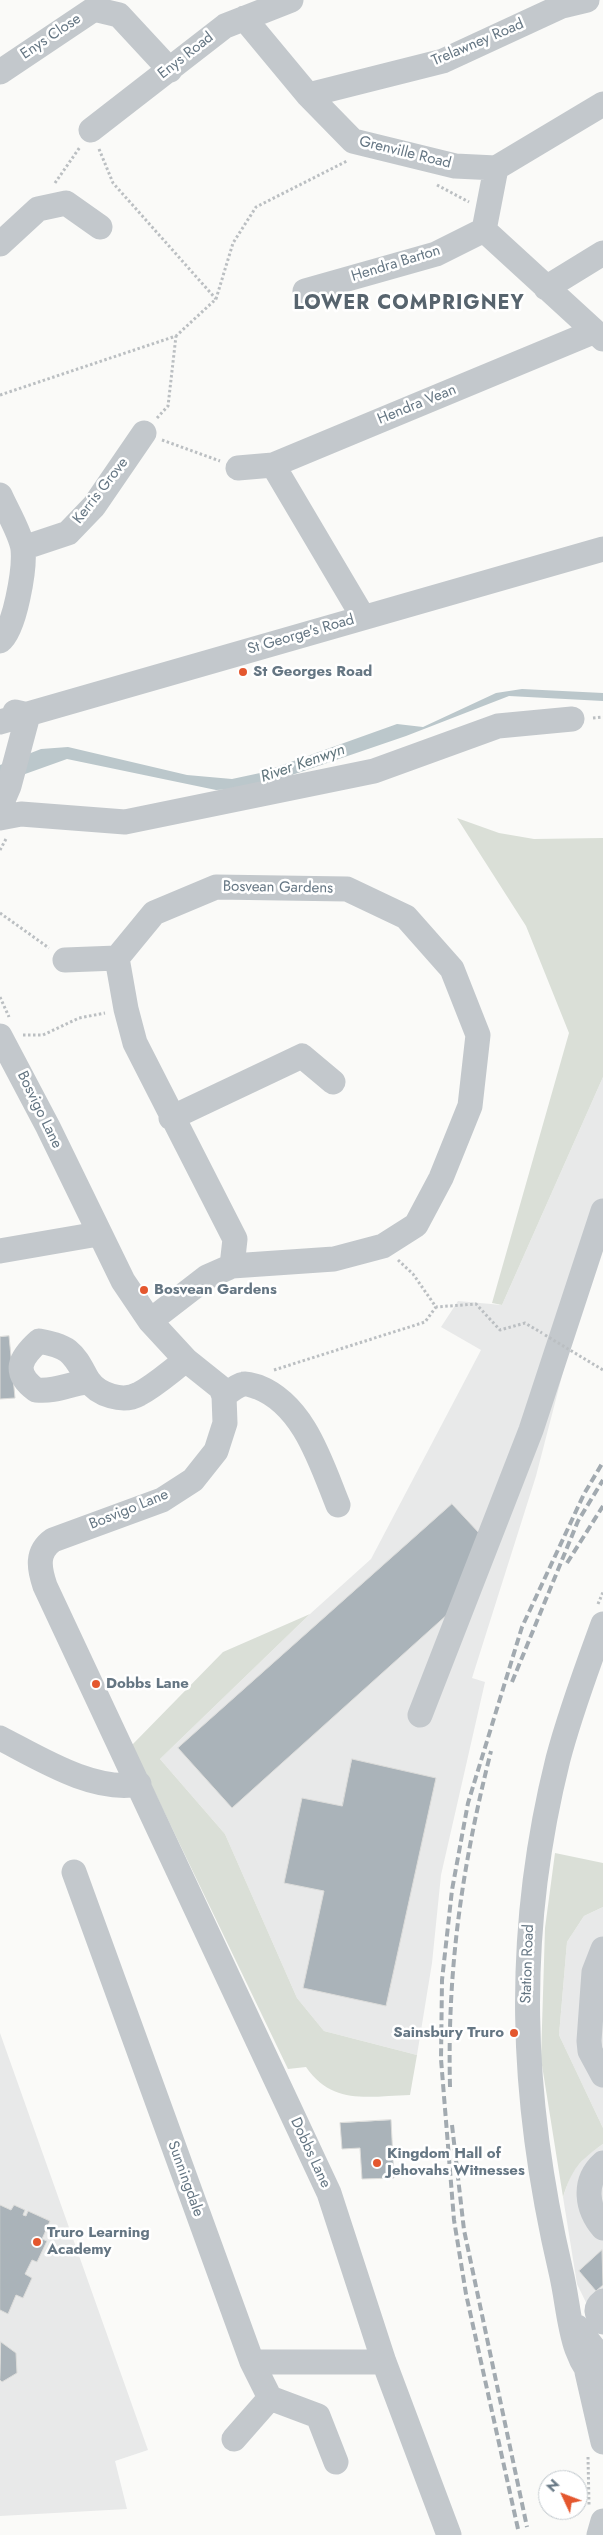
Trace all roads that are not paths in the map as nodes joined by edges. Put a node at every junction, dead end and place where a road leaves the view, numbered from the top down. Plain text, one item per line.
1 (291, 0) edge
2 (587, 0) edge
3 (244, 18) junction
4 (170, 70) junction
5 (0, 72) edge
6 (308, 95) junction
7 (603, 104) edge
8 (91, 130) road end
9 (496, 168) junction
10 (486, 221) junction
11 (100, 227) dead end
12 (0, 244) edge
13 (603, 253) edge
14 (546, 288) junction
15 (305, 291) dead end
16 (598, 336) edge
17 (144, 433) road end
18 (273, 465) junction
19 (238, 468) road end
20 (0, 495) edge
21 (23, 548) junction
22 (603, 549) edge
23 (363, 617) junction
24 (0, 641) edge
25 (0, 708) edge
26 (28, 716) junction
27 (572, 719) dead end
28 (0, 722) edge
29 (4, 797) edge
30 (0, 818) edge
31 (117, 958) junction
32 (65, 960) road end
33 (9, 1036) edge
34 (333, 1082) dead end
35 (171, 1118) junction
36 (603, 1211) edge
37 (98, 1234) junction
38 (2, 1247) edge
39 (232, 1266) junction
40 (150, 1320) junction
41 (186, 1360) junction
42 (89, 1382) dead end
43 (224, 1396) junction
44 (338, 1505) dead end
45 (603, 1624) edge
46 (593, 1684) edge
47 (420, 1715) dead end
48 (0, 1738) edge
49 (139, 1784) junction
50 (74, 1872) dead end
51 (603, 1949) edge
52 (603, 2075) edge
53 (603, 2163) edge
54 (603, 2182) edge
55 (603, 2205) edge
56 (603, 2228) edge
57 (603, 2301) edge
58 (603, 2322) edge
59 (252, 2362) junction
60 (384, 2362) junction
61 (598, 2373) edge
62 (270, 2398) junction
63 (234, 2439) dead end
64 (603, 2442) edge
65 (336, 2462) dead end
66 (603, 2521) edge
67 (449, 2535) edge
68 (599, 2535) edge

1 - 3 street, Enys Road
2 - 6 street, Trelawney Road
3 - 4 street, Enys Road
3 - 6 street, Grenville Road
4 - 5 street, Enys Close
4 - 8 street, Enys Road
6 - 9 street, Grenville Road
7 - 9 street
9 - 10 street
10 - 14 street
10 - 15 street, Hendra Barton
11 - 12 street
13 - 14 street
14 - 16 street
16 - 18 street, Hendra Vean
17 - 21 street, Kerris Grove
18 - 19 street, Hendra Vean
18 - 23 street
20 - 21 street
21 - 24 street
22 - 23 street, St George's Road
23 - 26 street, St George's Road
25 - 26 street
26 - 28 street, St George's Road
26 - 29 street
27 - 30 street
31 - 32 street
31 - 35 street
31 - 39 street, Bosvean Gardens
33 - 37 street, Bosvigo Lane
34 - 35 street
35 - 39 street
36 - 47 street
37 - 38 street
37 - 40 street, Bosvigo Lane
39 - 40 street, Bosvean Gardens
40 - 41 street, Bosvigo Lane
41 - 42 street
41 - 43 street, Bosvigo Lane
43 - 44 street
43 - 49 street, Bosvigo Lane
45 - 46 street, Station Road
46 - 61 street, Station Road
48 - 49 street
49 - 60 street, Dobbs Lane
50 - 59 street, Sunningdale
51 - 52 street
53 - 56 street
54 - 55 street
57 - 58 street
59 - 60 street
59 - 62 street, Sunningdale
60 - 67 street, Dobbs Lane
61 - 64 street, Station Road
62 - 63 street
62 - 65 street
66 - 68 street

